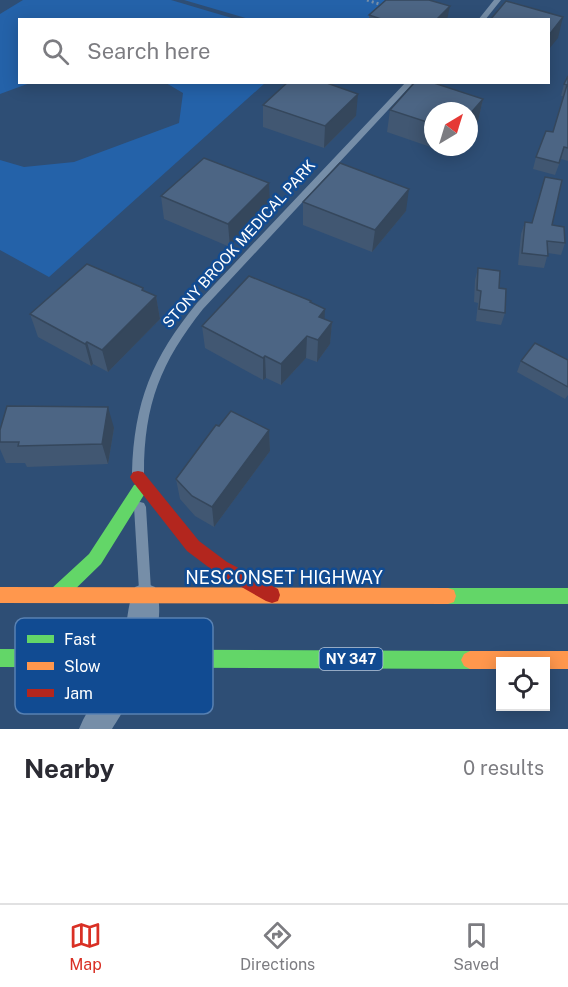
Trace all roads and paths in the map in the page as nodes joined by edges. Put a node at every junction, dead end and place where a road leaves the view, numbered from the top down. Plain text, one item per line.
1 (367, 0) edge
2 (498, 0) edge
3 (390, 7) edge
4 (483, 18) edge
5 (409, 84) edge
6 (139, 483) junction
7 (0, 594) edge
8 (57, 595) junction
9 (145, 596) junction
10 (274, 596) junction
11 (568, 596) edge
12 (144, 618) edge
13 (0, 658) edge
14 (15, 658) edge
15 (213, 659) edge
16 (568, 660) edge
17 (105, 714) edge
18 (94, 729) edge

1 - 3 path
2 - 4 lane
5 - 6 lane, STONY BROOK MEDICAL PARK
6 - 8 highway
6 - 9 lane, STONY BROOK MEDICAL PARK
6 - 10 highway
7 - 8 highway, NESCONSET HIGHWAY
8 - 9 highway, NESCONSET HIGHWAY
9 - 10 highway, NESCONSET HIGHWAY
9 - 12 street
10 - 11 highway, NESCONSET HIGHWAY
13 - 14 highway, NY 347
15 - 16 highway, NY 347
17 - 18 street

